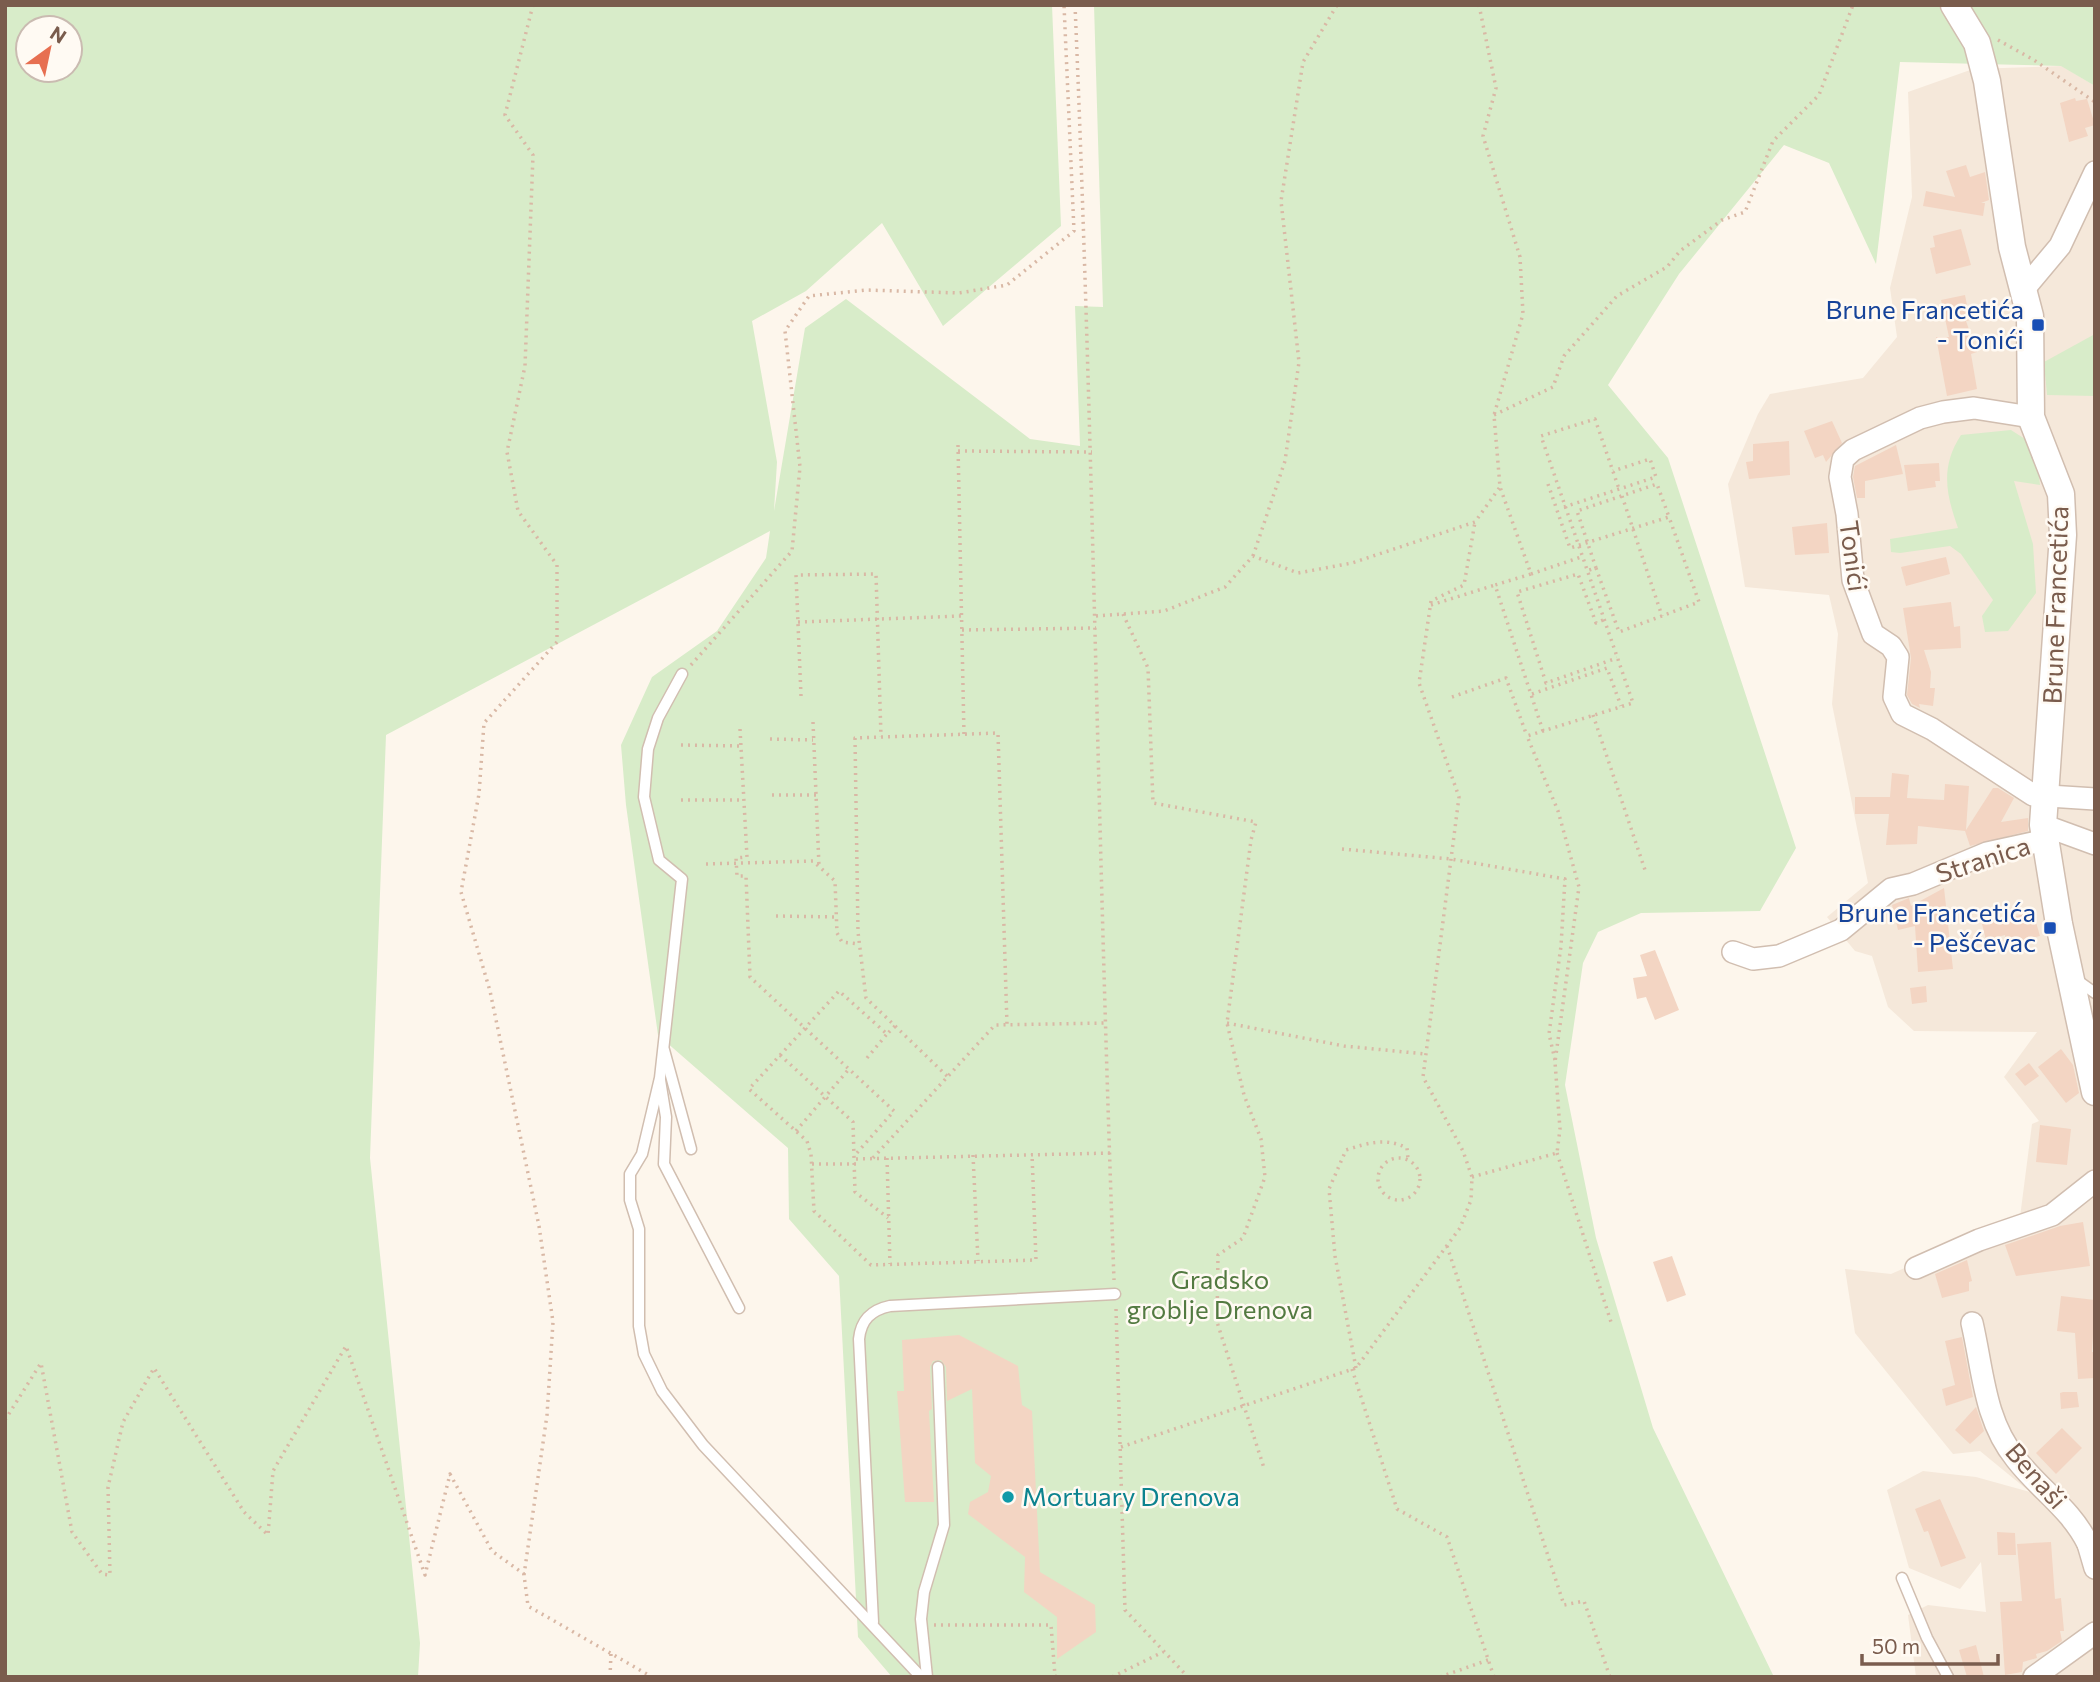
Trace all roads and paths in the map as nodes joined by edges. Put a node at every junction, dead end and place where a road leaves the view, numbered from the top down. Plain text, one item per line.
1 (533, 5) edge
2 (1064, 5) edge
3 (1075, 5) edge
4 (1337, 5) edge
5 (1479, 5) edge
6 (1853, 5) edge
7 (1961, 15) edge
8 (2095, 102) edge
9 (2095, 172) edge
10 (2024, 289) junction
11 (1494, 415) junction
12 (2031, 416) junction
13 (958, 445) dead end
14 (958, 451) junction
15 (1092, 452) junction
16 (1613, 471) junction
17 (1548, 484) dead end
18 (1500, 488) junction
19 (1619, 489) junction
20 (1622, 496) junction
21 (1564, 507) junction
22 (1669, 517) junction
23 (1475, 522) junction
24 (1633, 528) junction
25 (1587, 542) junction
26 (1577, 545) junction
27 (1253, 556) junction
28 (1581, 557) junction
29 (1596, 568) junction
30 (1586, 571) junction
31 (1531, 573) junction
32 (1494, 585) junction
33 (1431, 605) junction
34 (1123, 614) junction
35 (962, 616) junction
36 (1096, 616) junction
37 (1662, 616) junction
38 (878, 619) junction
39 (1603, 620) junction
40 (798, 622) junction
41 (1096, 628) junction
42 (962, 630) junction
43 (1617, 658) junction
44 (682, 674) joint
45 (1531, 695) junction
46 (800, 696) dead end
47 (1452, 697) dead end
48 (1621, 706) junction
49 (1593, 715) junction
50 (813, 722) dead end
51 (740, 729) dead end
52 (1543, 731) junction
53 (964, 734) junction
54 (1527, 736) junction
55 (881, 737) junction
56 (770, 739) dead end
57 (814, 740) junction
58 (681, 745) dead end
59 (741, 746) junction
60 (772, 795) dead end
61 (816, 795) junction
62 (2044, 795) junction
63 (2095, 799) edge
64 (681, 800) dead end
65 (744, 800) junction
66 (2045, 832) junction
67 (2095, 844) edge
68 (1342, 849) dead end
69 (1451, 859) junction
70 (736, 863) junction
71 (706, 864) dead end
72 (819, 866) junction
73 (1645, 870) dead end
74 (776, 916) dead end
75 (836, 917) junction
76 (859, 944) junction
77 (1733, 952) dead end
78 (2069, 975) junction
79 (2095, 993) edge
80 (1105, 1023) junction
81 (1227, 1023) junction
82 (1007, 1025) junction
83 (895, 1026) junction
84 (804, 1029) junction
85 (887, 1034) junction
86 (663, 1048) junction
87 (1426, 1054) junction
88 (780, 1055) junction
89 (867, 1058) dead end
90 (1555, 1062) junction
91 (849, 1069) junction
92 (947, 1076) junction
93 (660, 1077) junction
94 (2095, 1088) edge
95 (825, 1097) junction
96 (796, 1131) junction
97 (691, 1149) dead end
98 (1110, 1153) junction
99 (1557, 1153) junction
100 (1032, 1154) junction
101 (973, 1155) junction
102 (887, 1157) junction
103 (873, 1158) junction
104 (856, 1159) junction
105 (1408, 1159) junction
106 (812, 1164) junction
107 (1472, 1177) junction
108 (2095, 1181) edge
109 (888, 1218) junction
110 (1447, 1245) junction
111 (978, 1262) junction
112 (890, 1264) junction
113 (1916, 1268) dead end
114 (1115, 1294) junction
115 (739, 1308) dead end
116 (1611, 1322) dead end
117 (1972, 1323) dead end
118 (938, 1367) dead end
119 (1354, 1368) junction
120 (1244, 1405) junction
121 (5, 1420) edge
122 (1121, 1447) junction
123 (1264, 1468) dead end
124 (2091, 1544) edge
125 (2095, 1568) edge
126 (524, 1575) junction
127 (1902, 1578) dead end
128 (873, 1622) junction
129 (921, 1625) junction
130 (2095, 1633) edge
131 (1164, 1651) junction
132 (611, 1653) junction
133 (1488, 1660) junction
134 (610, 1677) edge
135 (652, 1677) edge
136 (921, 1677) edge
137 (927, 1677) edge
138 (1058, 1677) edge
139 (1112, 1677) edge
140 (1188, 1677) edge
141 (1440, 1677) edge
142 (1494, 1677) edge
143 (1610, 1677) edge
144 (1948, 1677) edge
145 (2034, 1677) edge

1 - 126 path
2 - 44 path
3 - 15 path
4 - 27 path
5 - 11 path
6 - 11 path
7 - 8 path
7 - 10 street, Brune Francetića
9 - 10 street
10 - 12 street, Brune Francetića
11 - 18 path
12 - 62 street, Brune Francetića
12 - 62 street, Tonići
13 - 14 path
14 - 15 path
14 - 35 path
15 - 36 path
16 - 19 path
16 - 19 path
16 - 21 path
17 - 26 path
18 - 23 path
18 - 31 path
19 - 21 path
20 - 22 path
20 - 24 path
20 - 25 path
21 - 26 path
22 - 24 path
22 - 37 path
23 - 27 path
23 - 33 path
24 - 25 path
24 - 37 path
25 - 26 path
25 - 29 path
26 - 28 path
27 - 34 path
28 - 30 path
28 - 31 path
29 - 30 path
29 - 37 path
30 - 39 path
31 - 32 path
32 - 33 path
32 - 45 path
33 - 69 path
34 - 36 path
34 - 81 path
35 - 38 path
35 - 42 path
36 - 41 path
38 - 40 path
38 - 40 path
38 - 55 path
39 - 43 path
39 - 43 path
40 - 46 path
41 - 42 path
41 - 80 path
42 - 53 path
43 - 48 path
44 - 86 lane
45 - 48 path
45 - 52 path
47 - 54 path
48 - 49 path
49 - 52 path
49 - 73 path
50 - 57 path
51 - 59 path
52 - 54 path
53 - 55 path
53 - 82 path
54 - 90 path
55 - 76 path
56 - 57 path
57 - 61 path
58 - 59 path
59 - 65 path
60 - 61 path
61 - 72 path
62 - 63 street
62 - 66 street, Brune Francetića
64 - 65 path
65 - 70 path
66 - 67 street
66 - 77 street, Stranica
66 - 78 street, Brune Francetića
68 - 69 path
69 - 87 path
69 - 90 path
70 - 71 path
70 - 72 path
70 - 84 path
72 - 75 path
74 - 75 path
75 - 76 path
76 - 83 path
78 - 79 lane
78 - 94 street, Brune Francetića
80 - 82 path
80 - 98 path
81 - 87 path
81 - 120 path
82 - 92 path
83 - 85 path
83 - 92 path
84 - 85 path
84 - 88 path
84 - 91 path
85 - 89 path
86 - 93 lane
86 - 97 lane
87 - 107 path
88 - 95 path
88 - 96 path
90 - 99 path
91 - 95 path
91 - 104 path
92 - 103 path
93 - 115 lane
93 - 128 lane
95 - 96 path
95 - 104 path
96 - 106 path
98 - 100 path
98 - 114 path
99 - 107 path
99 - 116 path
100 - 101 path
100 - 111 path
101 - 102 path
101 - 111 path
102 - 103 path
102 - 109 path
103 - 104 path
104 - 106 path
104 - 109 path
105 - 105 path
105 - 119 path
106 - 112 path
107 - 110 path
108 - 113 street
109 - 112 path
110 - 119 path
110 - 143 path
111 - 112 path
114 - 122 path
114 - 128 lane
117 - 124 street, Benaši
118 - 129 lane
119 - 120 path
119 - 133 path
120 - 122 path
120 - 123 path
121 - 126 path
122 - 131 path
124 - 125 street, Benaši
126 - 132 path
127 - 144 lane
128 - 136 lane
129 - 137 lane
129 - 138 path
130 - 145 street
131 - 139 path
131 - 140 path
132 - 134 path
132 - 135 path
133 - 141 path
133 - 142 path

